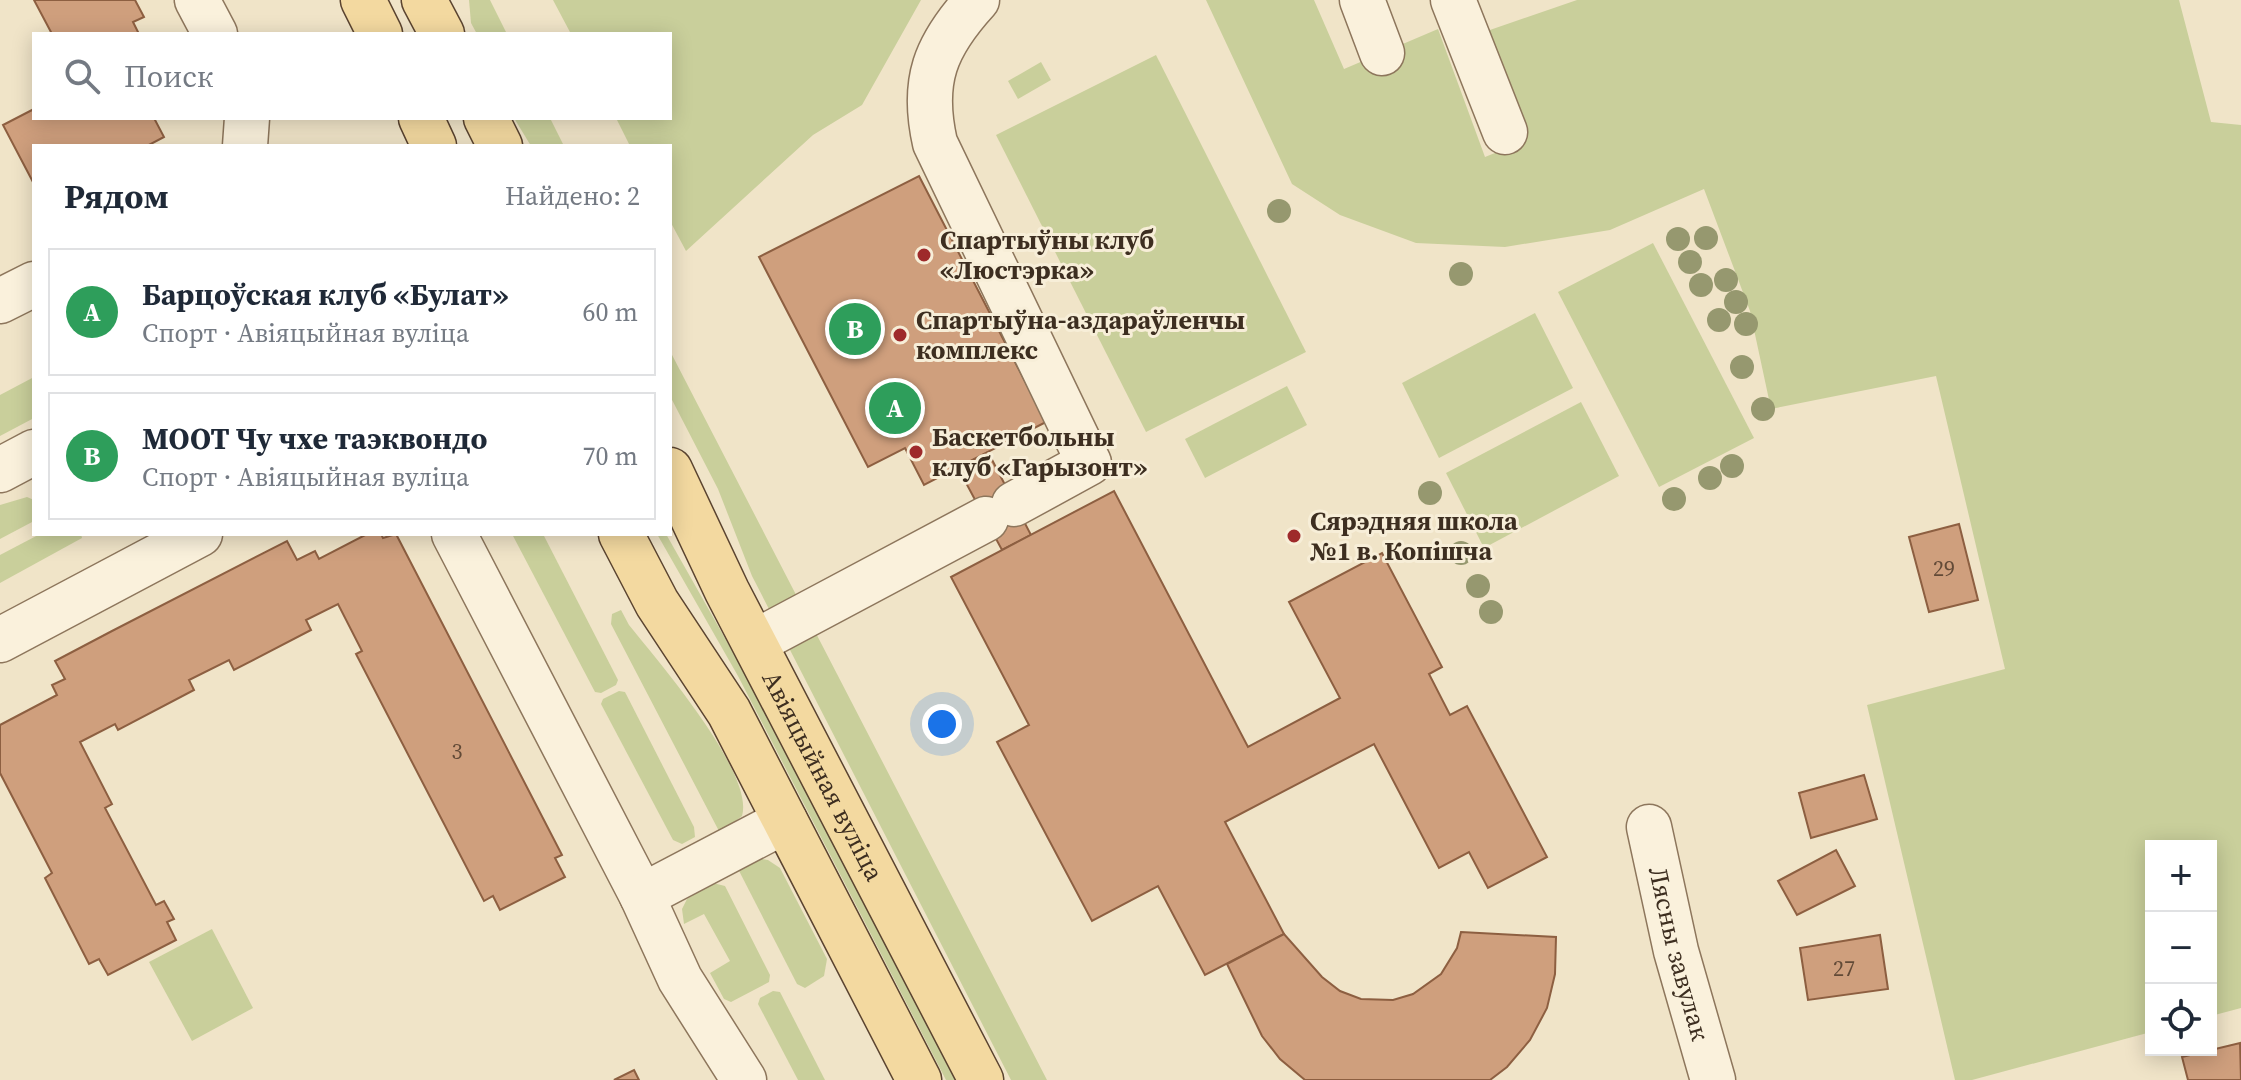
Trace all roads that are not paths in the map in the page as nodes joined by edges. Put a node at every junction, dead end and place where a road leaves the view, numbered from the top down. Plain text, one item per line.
1 (197, 0) edge
2 (363, 0) edge
3 (424, 0) edge
4 (977, 0) edge
5 (1362, 0) edge
6 (1453, 0) edge
7 (214, 32) edge
8 (379, 32) edge
9 (441, 32) edge
10 (1382, 53) dead end
11 (247, 120) edge
12 (422, 120) edge
13 (487, 120) edge
14 (1505, 132) dead end
15 (245, 144) edge
16 (433, 144) edge
17 (499, 144) edge
18 (32, 285) edge
19 (0, 301) edge
20 (32, 453) edge
21 (0, 470) edge
22 (672, 474) edge
23 (196, 536) edge
24 (455, 536) edge
25 (622, 536) edge
26 (0, 640) edge
27 (755, 642) junction
28 (785, 821) junction
29 (1649, 827) dead end
30 (642, 896) junction
31 (744, 1080) edge
32 (919, 1080) edge
33 (981, 1080) edge
34 (1713, 1080) edge

1 - 7 street
2 - 8 main road
3 - 9 main road
4 - 27 street
5 - 10 street
6 - 14 street
11 - 15 street
12 - 16 main road
13 - 17 main road
18 - 19 street
20 - 21 street
22 - 27 main road, Авіяцыйная вуліца
23 - 26 street
24 - 30 street
25 - 28 main road, Авіяцыйная вуліца
27 - 33 main road, Авіяцыйная вуліца
28 - 30 street
28 - 32 main road, Авіяцыйная вуліца
29 - 34 street, Лясны завулак
30 - 31 street

